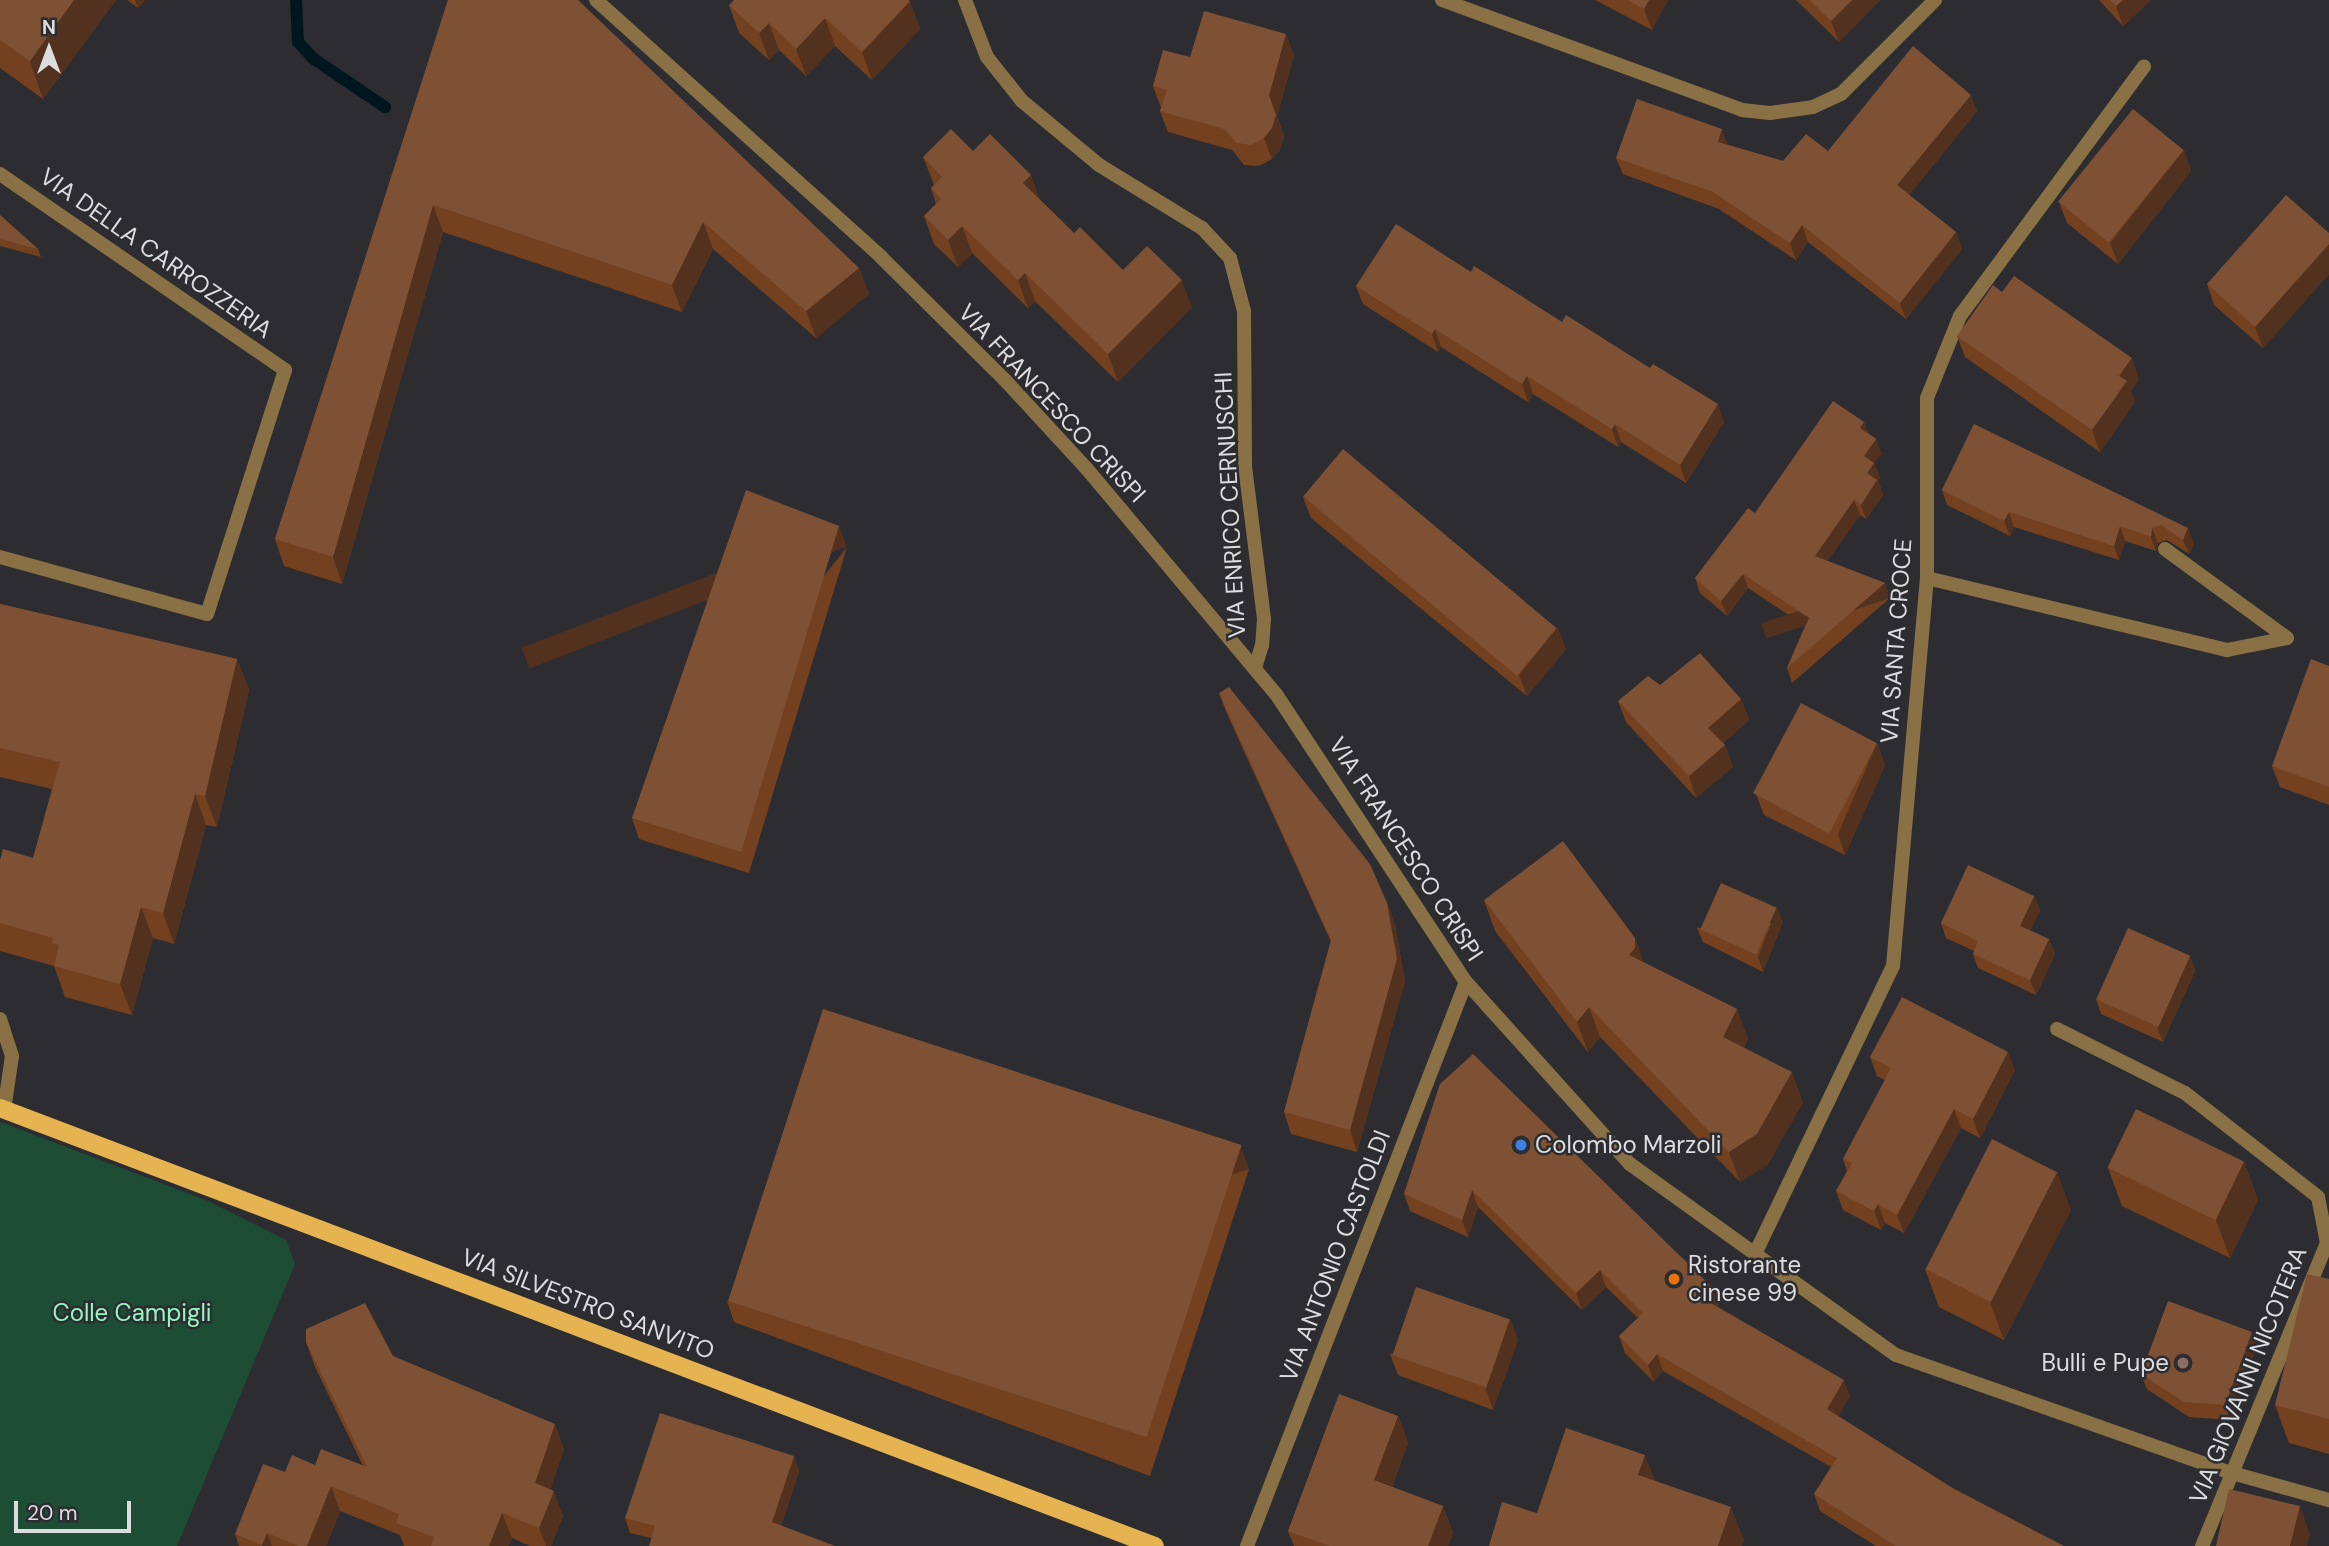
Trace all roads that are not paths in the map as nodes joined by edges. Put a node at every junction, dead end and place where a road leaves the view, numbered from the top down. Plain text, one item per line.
1 (596, 0) edge
2 (965, 0) edge
3 (1442, 0) edge
4 (1935, 0) edge
5 (2144, 66) dead end
6 (0, 174) edge
7 (2165, 549) edge
8 (0, 556) edge
9 (1927, 579) junction
10 (1255, 668) junction
11 (1466, 982) junction
12 (0, 1019) edge
13 (2057, 1029) dead end
14 (2, 1109) edge
15 (1755, 1254) junction
16 (2232, 1473) junction
17 (2329, 1500) edge
18 (1155, 1546) edge
19 (1247, 1546) edge
20 (2202, 1546) edge

1 - 10 street, VIA FRANCESCO CRISPI
2 - 10 street, VIA ENRICO CERNUSCHI
3 - 4 street
5 - 9 street, VIA SANTA CROCE
6 - 8 street, VIA DELLA CARROZZERIA
7 - 9 street
9 - 15 street, VIA SANTA CROCE
10 - 11 street, VIA FRANCESCO CRISPI
11 - 15 street, VIA FRANCESCO CRISPI
11 - 19 street, VIA ANTONIO CASTOLDI
12 - 14 street, VIA SILVESTRO SANVITO
13 - 16 street, VIA GIOVANNI NICOTERA
14 - 18 main road, VIA SILVESTRO SANVITO
15 - 16 street, VIA FRANCESCO CRISPI
16 - 17 street, VIA FRANCESCO CRISPI
16 - 20 street, VIA GIOVANNI NICOTERA

